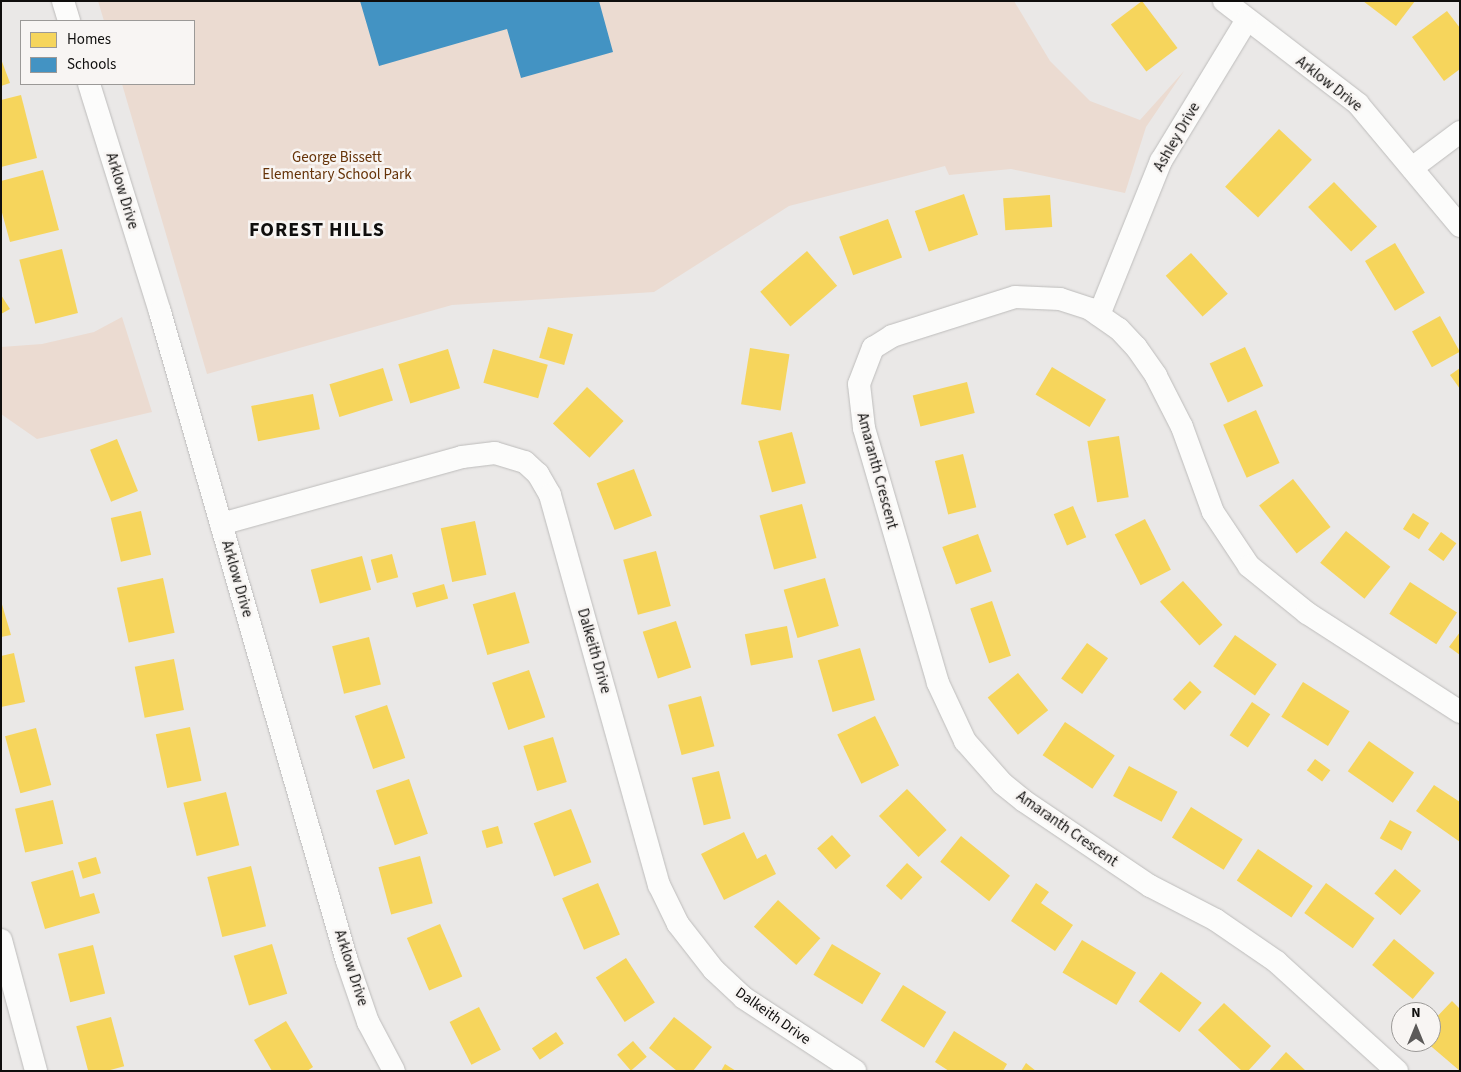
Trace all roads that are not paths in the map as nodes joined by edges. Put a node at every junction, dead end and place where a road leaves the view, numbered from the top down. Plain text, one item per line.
1 (63, 1) edge
2 (1224, 1) edge
3 (69, 20) edge
4 (1246, 21) junction
5 (89, 85) edge
6 (1460, 132) edge
7 (1412, 168) junction
8 (1460, 226) edge
9 (1099, 315) junction
10 (221, 524) junction
11 (1460, 712) edge
12 (1, 940) edge
13 (36, 1071) edge
14 (394, 1071) edge
15 (855, 1071) edge
16 (1397, 1071) edge

1 - 3 street
2 - 4 street, Arklow Drive
4 - 7 street, Arklow Drive
4 - 9 street, Ashley Drive
5 - 10 street, Arklow Drive
6 - 7 street
7 - 8 street, Arklow Drive
9 - 11 street, Amaranth Crescent
9 - 16 street, Amaranth Crescent
10 - 14 street, Arklow Drive
10 - 15 street, Dalkeith Drive
12 - 13 street

